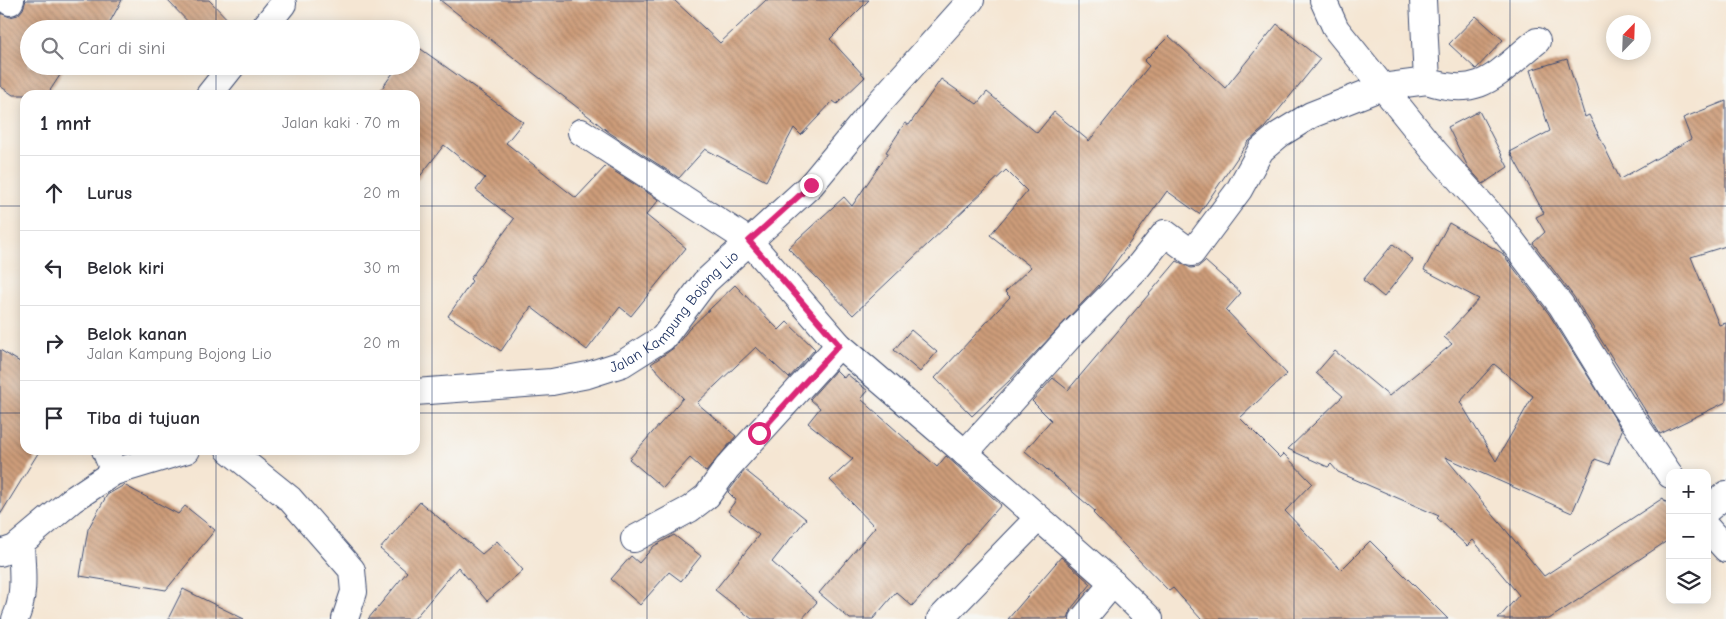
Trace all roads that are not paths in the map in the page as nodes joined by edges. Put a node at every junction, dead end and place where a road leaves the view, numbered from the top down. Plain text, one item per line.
1 (971, 0) edge
2 (1323, 0) edge
3 (1423, 0) edge
4 (283, 4) dead end
5 (270, 20) edge
6 (1537, 41) dead end
7 (225, 75) edge
8 (1427, 82) junction
9 (1382, 87) junction
10 (213, 90) edge
11 (581, 132) dead end
12 (749, 241) junction
13 (839, 345) junction
14 (420, 392) edge
15 (966, 453) junction
16 (152, 455) edge
17 (235, 455) edge
18 (109, 461) edge
19 (1666, 469) edge
20 (1726, 494) edge
21 (1711, 507) edge
22 (1038, 518) junction
23 (1711, 532) edge
24 (634, 539) dead end
25 (10, 549) edge
26 (1726, 549) edge
27 (1113, 583) junction
28 (15, 619) edge
29 (345, 619) edge
30 (940, 619) edge
31 (1083, 619) edge
32 (1150, 619) edge

1 - 12 street, Jalan Kampung Bojong Lio
2 - 9 street
3 - 8 street
4 - 5 street
6 - 8 street
7 - 10 street
8 - 9 street
9 - 15 street
9 - 19 street
11 - 12 street
12 - 13 street
12 - 14 street, Jalan Kampung Bojong Lio
13 - 15 street
13 - 24 street
15 - 22 street
16 - 18 street
17 - 29 street
18 - 25 street
20 - 21 street
22 - 27 street
22 - 30 street
23 - 26 street
25 - 28 street
27 - 31 street
27 - 32 street

